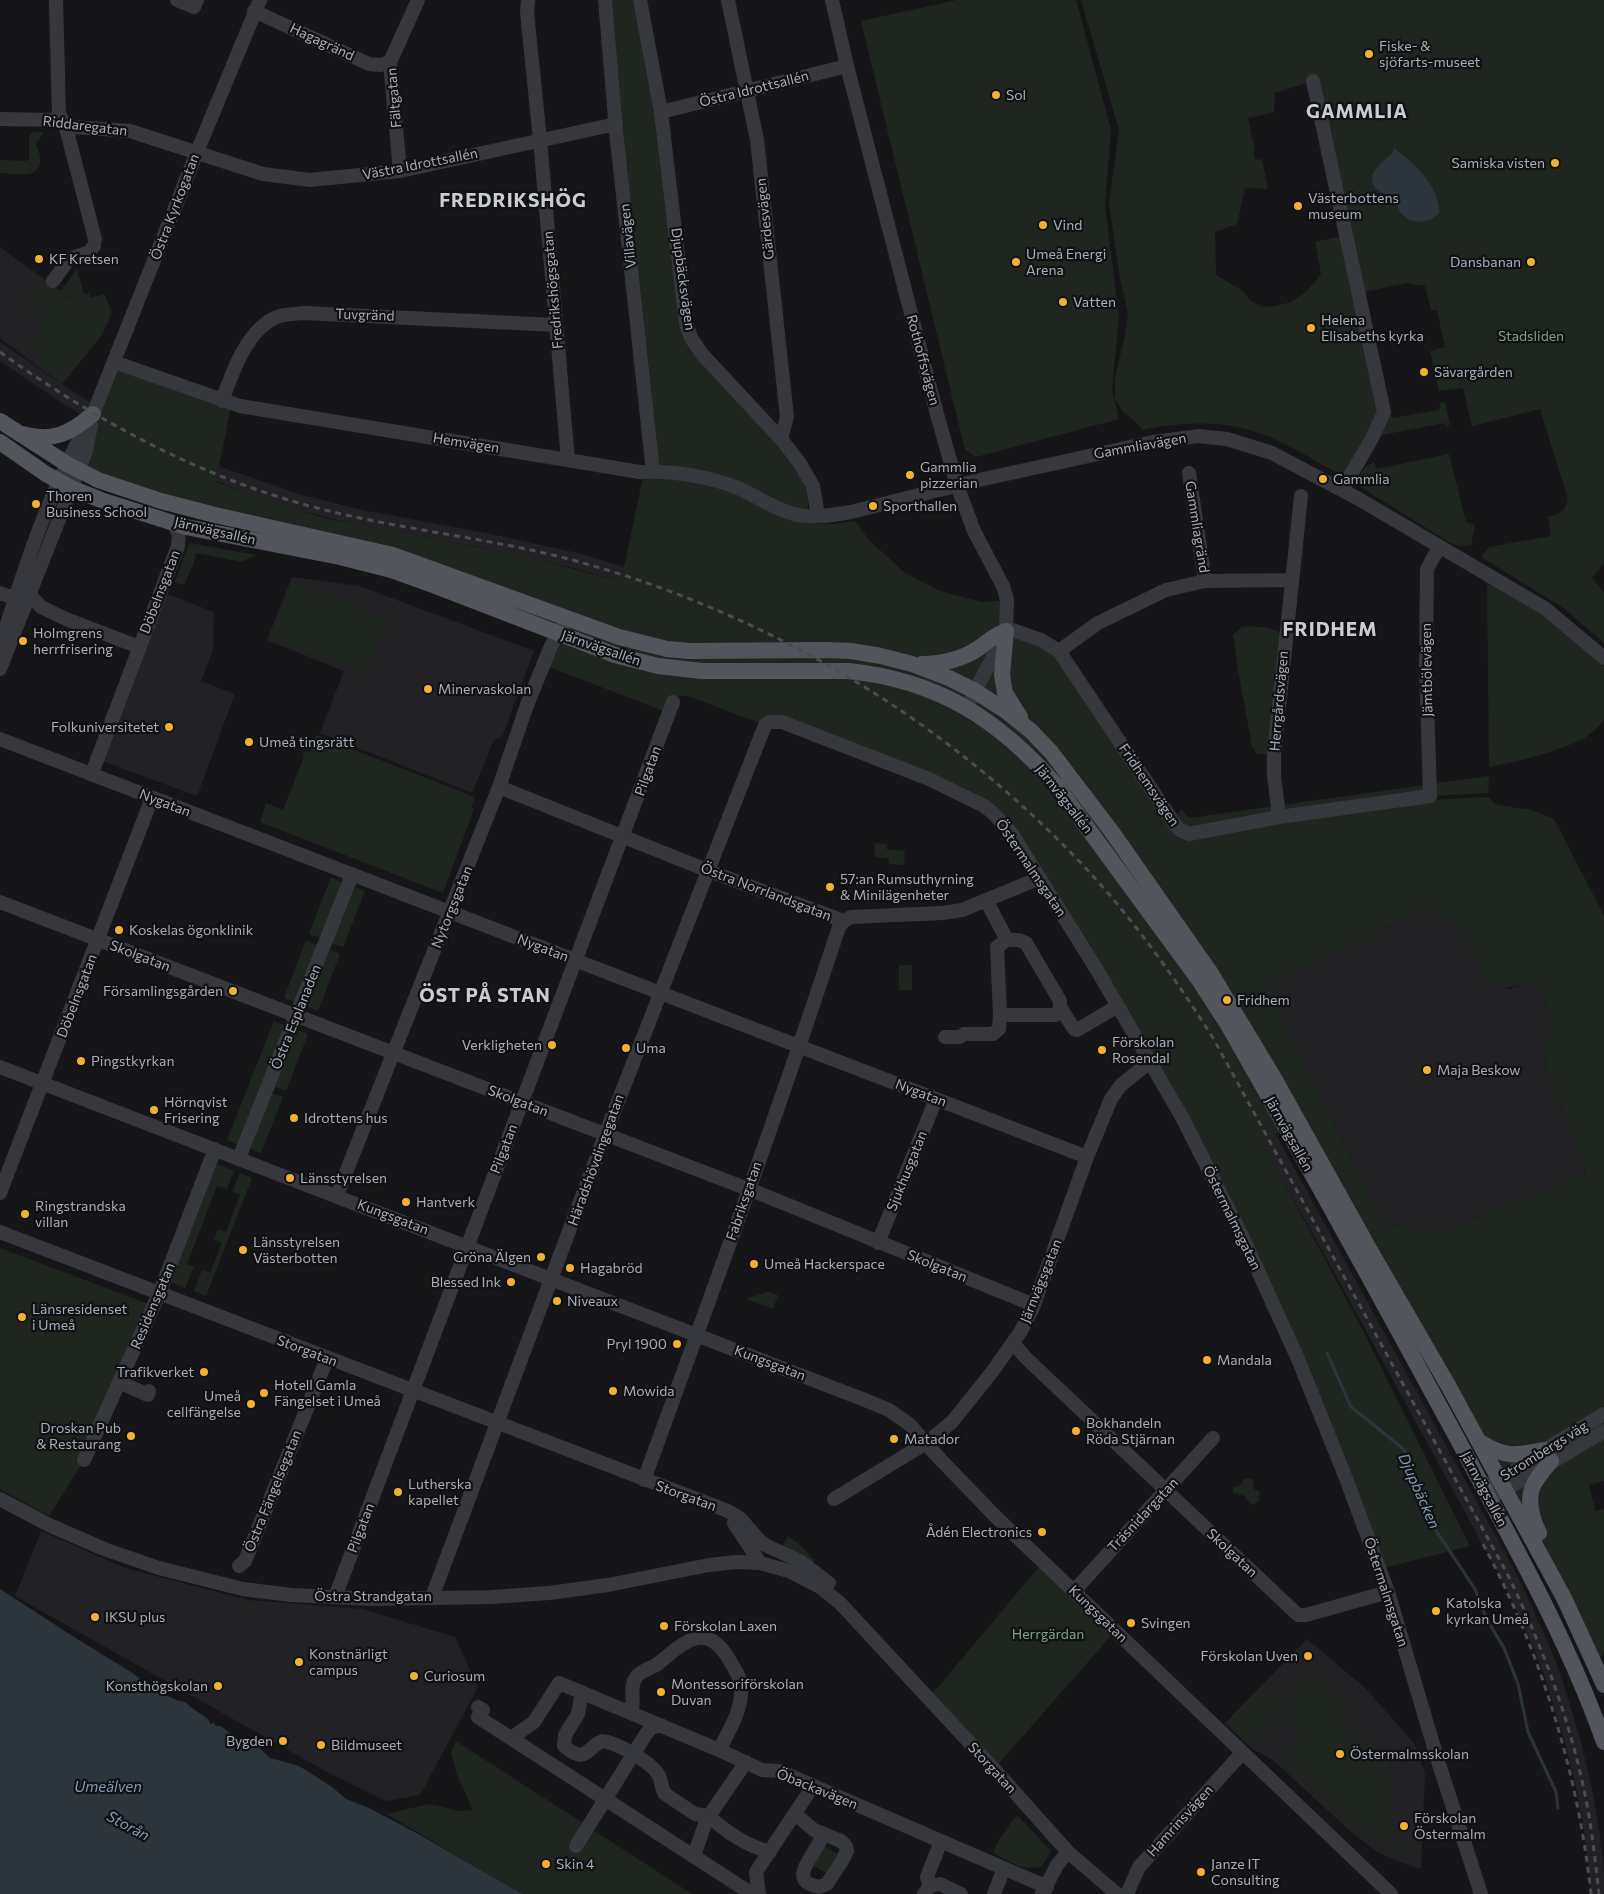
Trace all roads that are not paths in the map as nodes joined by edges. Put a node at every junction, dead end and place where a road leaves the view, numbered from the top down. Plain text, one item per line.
1 (56, 0) edge
2 (176, 0) edge
3 (197, 0) edge
4 (418, 0) edge
5 (528, 0) edge
6 (605, 0) edge
7 (640, 0) edge
8 (728, 0) edge
9 (832, 0) edge
10 (257, 6) edge
11 (390, 62) junction
12 (847, 66) junction
13 (1313, 81) dead end
14 (747, 91) junction
15 (662, 112) junction
16 (0, 119) edge
17 (65, 124) junction
18 (616, 124) junction
19 (540, 140) junction
20 (197, 152) junction
21 (400, 171) junction
22 (52, 281) dead end
23 (556, 325) junction
24 (114, 362) junction
25 (222, 401) junction
26 (93, 414) junction
27 (7, 426) edge
28 (781, 439) junction
29 (0, 442) edge
30 (568, 460) junction
31 (73, 467) junction
32 (653, 472) junction
33 (1189, 473) dead end
34 (65, 484) junction
35 (957, 485) junction
36 (1342, 490) junction
37 (1301, 496) dead end
38 (818, 516) junction
39 (174, 523) junction
40 (1439, 547) junction
41 (1292, 580) junction
42 (1205, 582) junction
43 (0, 593) edge
44 (29, 594) junction
45 (14, 598) junction
46 (566, 618) junction
47 (1006, 630) junction
48 (559, 634) junction
49 (0, 646) edge
50 (139, 647) junction
51 (1059, 651) junction
52 (1604, 658) edge
53 (912, 664) junction
54 (0, 669) edge
55 (975, 691) junction
56 (673, 702) dead end
57 (967, 707) junction
58 (765, 726) joint
59 (1031, 731) junction
60 (0, 739) edge
61 (92, 773) junction
62 (500, 787) junction
63 (1430, 796) joint
64 (152, 798) junction
65 (1279, 817) junction
66 (624, 836) junction
67 (708, 871) junction
68 (352, 875) junction
69 (1040, 878) junction
70 (986, 900) junction
71 (0, 902) edge
72 (450, 913) junction
73 (844, 921) junction
74 (98, 940) junction
75 (1007, 940) junction
76 (576, 961) junction
77 (659, 993) junction
78 (1118, 1006) junction
79 (1060, 1010) junction
80 (1000, 1015) junction
81 (296, 1016) junction
82 (945, 1037) dead end
83 (799, 1047) junction
84 (394, 1054) junction
85 (1150, 1062) junction
86 (0, 1067) edge
87 (44, 1083) junction
88 (936, 1099) junction
89 (522, 1102) junction
90 (605, 1135) junction
91 (216, 1150) junction
92 (1087, 1157) junction
93 (239, 1158) junction
94 (748, 1190) junction
95 (0, 1193) edge
96 (337, 1195) junction
97 (0, 1232) edge
98 (878, 1243) junction
99 (468, 1245) junction
100 (552, 1280) junction
101 (159, 1294) junction
102 (1034, 1305) junction
103 (696, 1335) junction
104 (1013, 1343) junction
105 (326, 1359) junction
106 (119, 1382) junction
107 (149, 1391) dead end
108 (413, 1392) junction
109 (1604, 1414) edge
110 (497, 1423) junction
111 (1604, 1431) edge
112 (1213, 1438) dead end
113 (1478, 1442) junction
114 (926, 1443) junction
115 (1547, 1456) junction
116 (84, 1460) dead end
117 (644, 1480) junction
118 (1502, 1485) junction
119 (1166, 1490) junction
120 (1485, 1492) junction
121 (834, 1498) dead end
122 (0, 1499) edge
123 (728, 1511) junction
124 (760, 1563) junction
125 (239, 1566) dead end
126 (1074, 1591) junction
127 (1388, 1592) junction
128 (335, 1597) junction
129 (432, 1597) junction
130 (1564, 1598) junction
131 (852, 1615) junction
132 (1604, 1685) edge
133 (582, 1692) junction
134 (478, 1707) dead end
135 (630, 1713) junction
136 (661, 1725) junction
137 (511, 1738) junction
138 (1604, 1742) edge
139 (719, 1750) junction
140 (634, 1754) junction
141 (1242, 1754) junction
142 (746, 1762) junction
143 (813, 1786) junction
144 (605, 1798) junction
145 (795, 1814) junction
146 (710, 1816) junction
147 (822, 1834) dead end
148 (941, 1841) junction
149 (576, 1846) dead end
150 (770, 1852) junction
151 (1068, 1852) junction
152 (694, 1856) junction
153 (1004, 1868) junction
154 (756, 1872) junction
155 (728, 1878) junction
156 (927, 1890) edge
157 (1044, 1890) edge
158 (752, 1894) edge
159 (759, 1894) edge
160 (961, 1894) edge
161 (994, 1894) edge
162 (1117, 1894) edge
163 (1127, 1894) edge
164 (1391, 1894) edge
165 (1481, 1894) edge

1 - 17 street
2 - 3 street
4 - 11 street, Fältgatan
5 - 19 street, Fredrikshögsgatan
6 - 18 street, Villavägen
7 - 15 street, Djupbäcksvägen
8 - 14 street, Gärdesvägen
9 - 12 street, Rothoffsvägen
10 - 11 street, Hagagränd
10 - 20 street, Östra Kyrkogatan
11 - 21 street, Fältgatan
12 - 14 street, Östra Idrottsallén
12 - 35 street, Rothoffsvägen
13 - 36 street
14 - 15 street, Östra Idrottsallén
14 - 28 street, Gärdesvägen
15 - 28 street, Djupbäcksvägen
16 - 17 street, Riddaregatan
17 - 20 street, Riddaregatan
17 - 22 street
18 - 19 street, Västra Idrottsallén
18 - 32 street, Villavägen
19 - 21 street, Västra Idrottsallén
19 - 23 street, Fredrikshögsgatan
20 - 21 street, Västra Idrottsallén
20 - 24 street, Östra Kyrkogatan
23 - 25 street, Tuvgränd
23 - 30 street, Fredrikshögsgatan
24 - 25 street, Hemvägen
24 - 26 street, Östra Kyrkogatan
25 - 30 street, Hemvägen
26 - 27 main road
26 - 31 street, Östra Kyrkogatan
27 - 31 main road, Järnvägsallén
28 - 38 street, Djupbäcksvägen
29 - 34 main road, Järnvägsallén
30 - 32 street, Hemvägen
31 - 34 street, Östra Kyrkogatan
31 - 46 main road, Järnvägsallén
32 - 38 street, Hemvägen
33 - 42 street, Gammliagränd
34 - 39 main road, Järnvägsallén
34 - 44 street, Östra Kyrkogatan
34 - 45 street, Östra Kyrkogatan
35 - 36 street, Gammliavägen
35 - 38 street, Gammliavägen
35 - 47 street, Rothoffsvägen
36 - 40 street, Gammliavägen
37 - 41 street, Herrgårdsvägen
39 - 48 main road, Järnvägsallén
39 - 50 street, Döbelnsgatan
40 - 52 street, Gammliavägen
40 - 63 street, Jämtbölevägen
41 - 42 street
41 - 65 street, Herrgårdsvägen
42 - 51 street
43 - 45 street
44 - 50 street
44 - 54 street, Östra Kyrkogatan
45 - 49 street, Östra Kyrkogatan
46 - 48 street, Nytorgsgatan
46 - 53 main road, Järnvägsallén
47 - 51 street, Fridhemsvägen
47 - 53 main road
47 - 55 street, Rothoffsvägen
47 - 59 main road
48 - 57 main road, Järnvägsallén
48 - 62 street, Nytorgsgatan
50 - 61 street, Döbelnsgatan
51 - 65 street, Fridhemsvägen
53 - 55 main road, Järnvägsallén
55 - 57 street, Rothoffsvägen
55 - 59 main road, Järnvägsallén
56 - 66 street, Pilgatan
57 - 120 main road, Järnvägsallén
58 - 67 street, Häradshövdingegatan
58 - 69 street, Östermalmsgatan
59 - 113 main road, Järnvägsallén
60 - 61 street, Nygatan
61 - 64 street, Nygatan
62 - 66 street, Östra Norrlandsgatan
62 - 72 street, Nytorgsgatan
63 - 65 street, Fridhemsvägen
64 - 68 street, Nygatan
64 - 74 street, Döbelnsgatan
66 - 67 street, Östra Norrlandsgatan
66 - 76 street, Pilgatan
67 - 73 street, Östra Norrlandsgatan
67 - 77 street, Häradshövdingegatan
68 - 72 street, Nygatan
68 - 81 street, Östra Esplanaden
69 - 70 street, Östra Norrlandsgatan
69 - 78 street, Östermalmsgatan
70 - 73 street, Östra Norrlandsgatan
70 - 75 street
71 - 74 street, Skolgatan
72 - 76 street, Nygatan
72 - 84 street, Nytorgsgatan
73 - 83 street, Fabriksgatan
74 - 81 street, Skolgatan
74 - 87 street, Döbelnsgatan
75 - 79 street
75 - 80 street
76 - 77 street, Nygatan
76 - 89 street, Pilgatan
77 - 83 street, Nygatan
77 - 90 street, Häradshövdingegatan
78 - 79 street
78 - 85 street, Östermalmsgatan
79 - 80 street
80 - 82 street
81 - 84 street, Skolgatan
81 - 93 street, Östra Esplanaden
83 - 88 street, Nygatan
83 - 94 street, Fabriksgatan
84 - 89 street, Skolgatan
84 - 96 street, Nytorgsgatan
85 - 92 street, Järnvägsgatan
85 - 127 street, Östermalmsgatan
86 - 87 street, Kungsgatan
87 - 91 street, Kungsgatan
87 - 95 street, Döbelnsgatan
88 - 92 street, Nygatan
88 - 98 street, Sjukhusgatan
89 - 90 street, Skolgatan
89 - 99 street, Pilgatan
90 - 94 street, Skolgatan
90 - 100 street, Häradshövdingegatan
91 - 93 street, Kungsgatan
91 - 101 street, Residensgatan
92 - 102 street, Järnvägsgatan
93 - 96 street, Kungsgatan
94 - 98 street, Skolgatan
94 - 103 street, Fabriksgatan
96 - 99 street, Kungsgatan
97 - 101 street, Storgatan
98 - 102 street, Skolgatan
99 - 100 street, Kungsgatan
99 - 108 street, Pilgatan
100 - 103 street, Kungsgatan
100 - 110 street, Häradshövdingegatan
101 - 105 street, Storgatan
101 - 106 street, Residensgatan
102 - 104 street, Järnvägsgatan
103 - 114 street, Kungsgatan
103 - 117 street, Fabriksgatan
104 - 114 street, Järnvägsgatan
104 - 119 street, Skolgatan
105 - 108 street, Storgatan
105 - 125 street, Östra Fängelsegatan
106 - 107 street
106 - 116 street, Residensgatan
108 - 110 street, Storgatan
108 - 128 street, Pilgatan
109 - 115 street, Strombergs väg
110 - 117 street, Storgatan
110 - 129 street, Häradshövdingegatan
111 - 115 street, Strombergs väg
112 - 119 street, Träsnidargatan
113 - 115 main road
113 - 118 main road, Järnvägsallén
114 - 121 street, Järnvägsgatan
114 - 126 street, Kungsgatan
115 - 118 street, Strombergs väg
115 - 130 main road
117 - 123 street, Storgatan
118 - 120 street, Strombergs väg
118 - 130 main road, Järnvägsallén
119 - 126 street, Träsnidargatan
119 - 127 street, Skolgatan
120 - 138 main road, Järnvägsallén
122 - 128 street, Östra Strandgatan
123 - 124 street, Storgatan
123 - 131 street, Storgatan
124 - 129 street, Östra Strandgatan
124 - 131 street, Storgatan
126 - 141 street, Kungsgatan
127 - 165 street, Östermalmsgatan
128 - 129 street, Östra Strandgatan
130 - 132 main road, Järnvägsallén
131 - 151 street, Storgatan
133 - 135 street, Öbackavägen
133 - 137 street, Öbackavägen
133 - 140 street
134 - 137 street
135 - 136 street, Öbackavägen
135 - 139 street
136 - 139 street, Öbackavägen
136 - 140 street
137 - 144 street
139 - 142 street, Öbackavägen
140 - 144 street
140 - 146 street
141 - 163 street, Hamrinsvägen
141 - 164 street, Kungsgatan
142 - 143 street, Öbackavägen
142 - 146 street
143 - 145 street
143 - 148 street, Öbackavägen
144 - 149 street
144 - 152 street
145 - 147 street
145 - 150 street
146 - 150 street
146 - 152 street
148 - 153 street, Öbackavägen
148 - 156 street
150 - 154 street
151 - 157 street
151 - 162 street, Storgatan
152 - 155 street
153 - 157 street, Öbackavägen
153 - 161 street
154 - 155 street
154 - 159 street
155 - 158 street
156 - 160 street

